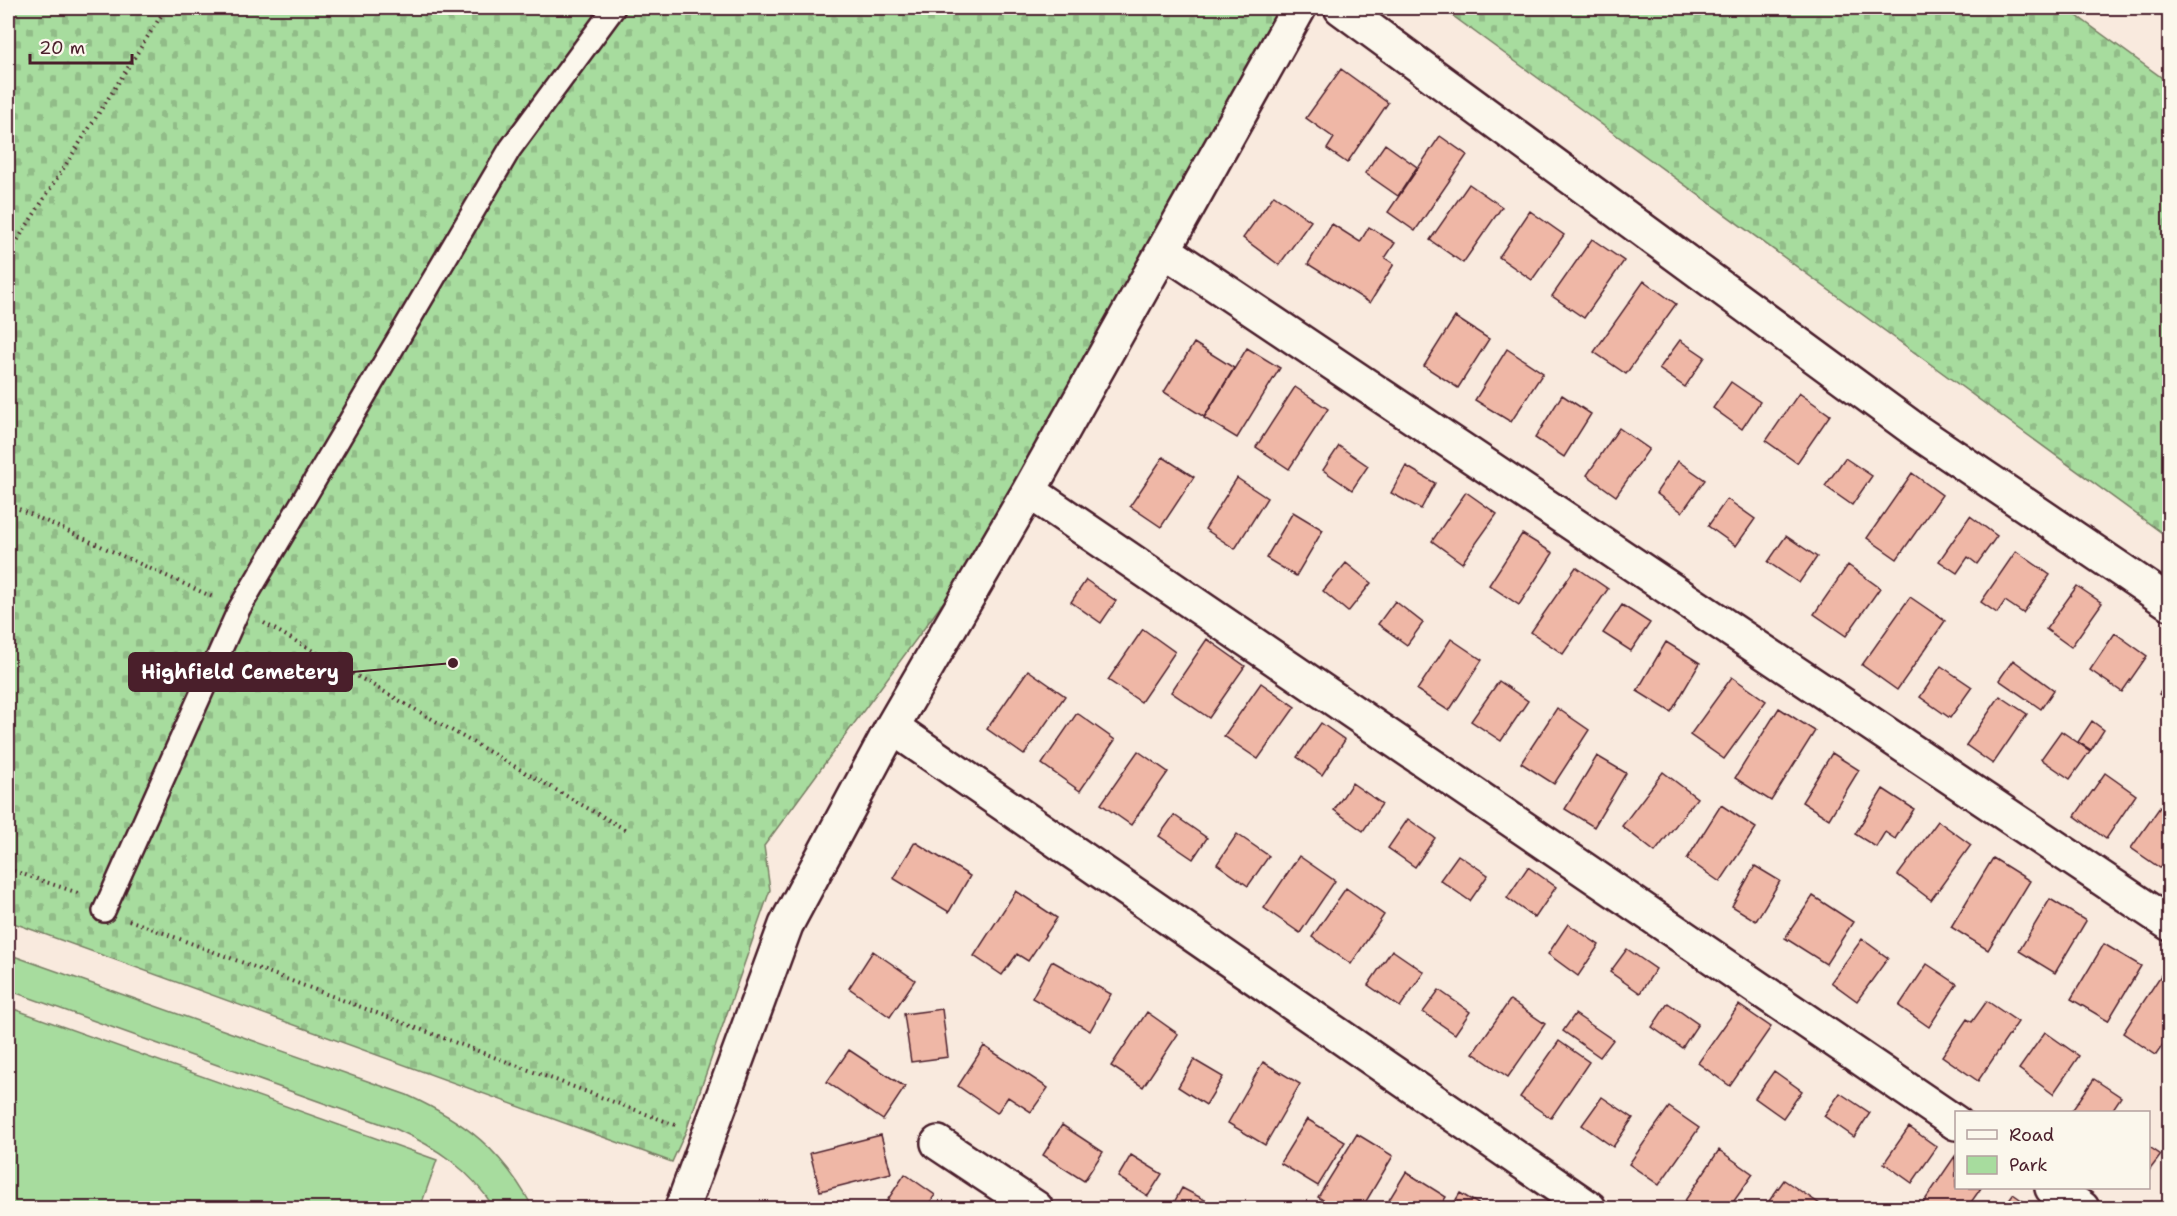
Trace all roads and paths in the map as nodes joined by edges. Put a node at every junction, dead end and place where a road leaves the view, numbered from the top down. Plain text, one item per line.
1 (166, 8) edge
2 (614, 8) edge
3 (1299, 8) edge
4 (1341, 8) edge
5 (1164, 250) junction
6 (8, 255) edge
7 (1029, 491) junction
8 (8, 504) edge
9 (2169, 603) edge
10 (239, 609) junction
11 (892, 727) junction
12 (626, 830) dead end
13 (8, 870) edge
14 (104, 911) junction
15 (2169, 924) edge
16 (1955, 1122) edge
17 (709, 1138) junction
18 (938, 1143) dead end
19 (2053, 1189) edge
20 (682, 1209) edge
21 (1036, 1209) edge
22 (1589, 1209) edge
23 (2082, 1209) edge

1 - 6 path
2 - 10 lane
3 - 5 street
4 - 9 street
5 - 7 street
5 - 15 street
7 - 11 street
7 - 16 street
8 - 10 path
10 - 12 path
10 - 14 lane
11 - 17 street
11 - 22 street
13 - 14 path
14 - 17 path
17 - 20 street
18 - 21 street
19 - 23 street

